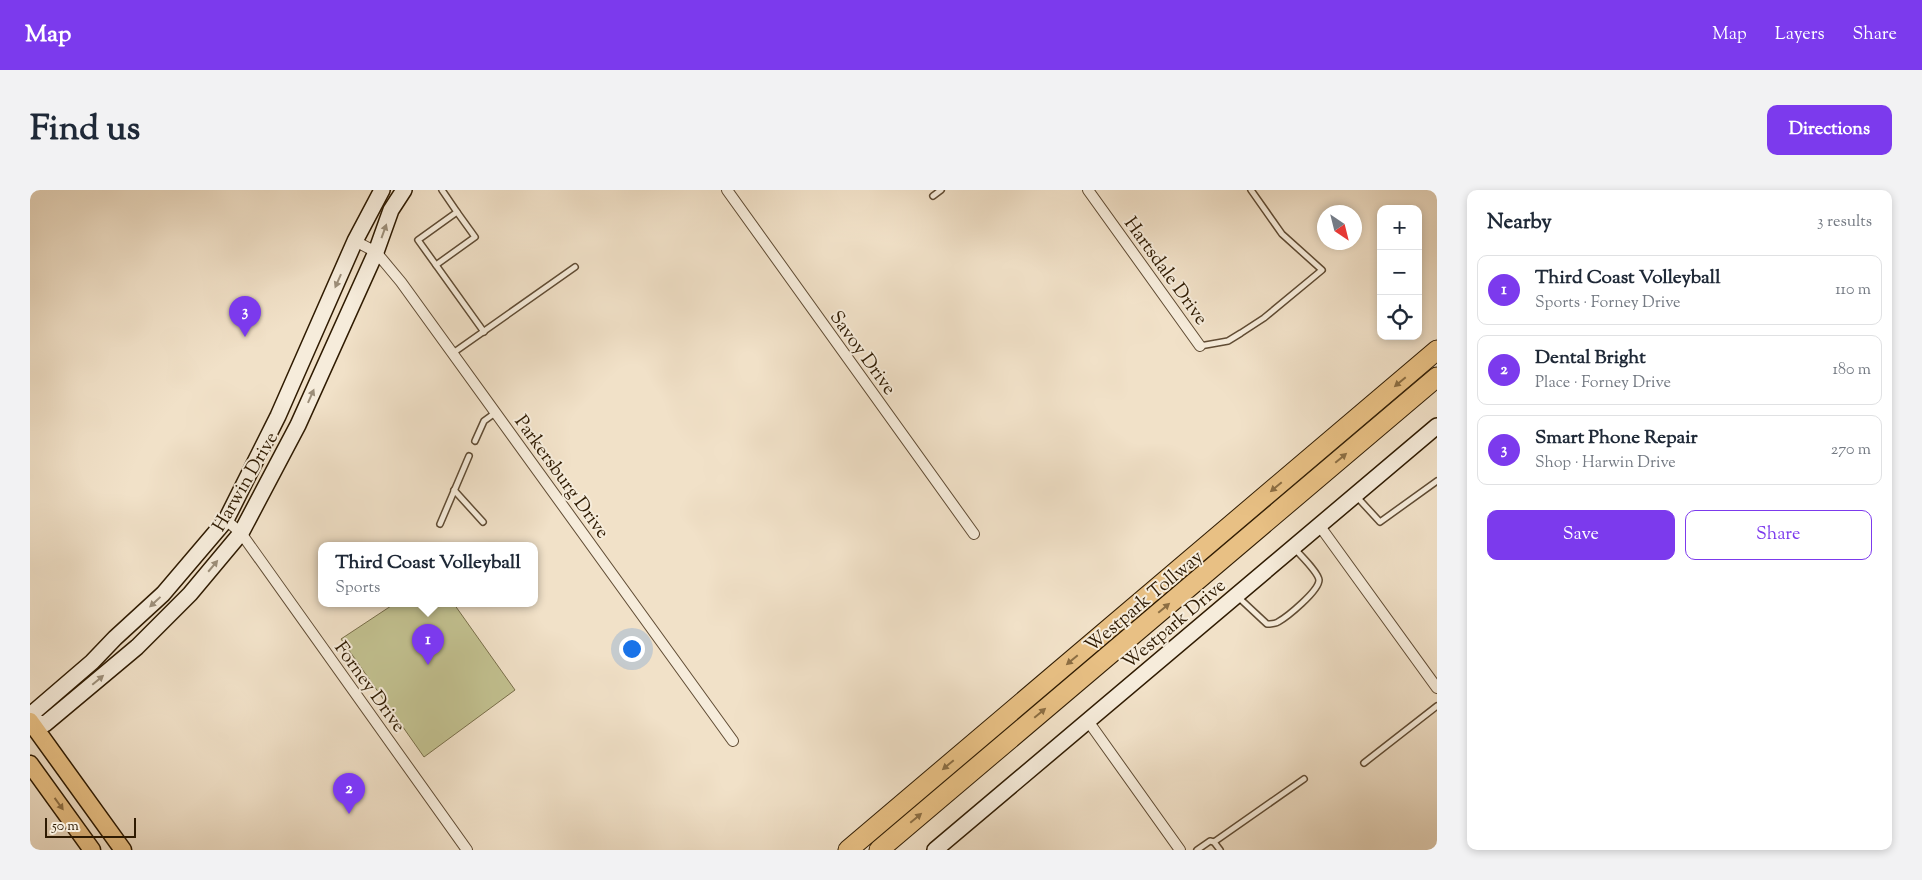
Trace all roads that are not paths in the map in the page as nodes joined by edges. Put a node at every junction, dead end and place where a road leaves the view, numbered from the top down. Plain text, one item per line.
1 (382, 190) edge
2 (404, 190) edge
3 (442, 190) edge
4 (727, 190) edge
5 (942, 190) edge
6 (1088, 190) edge
7 (1250, 190) edge
8 (933, 196) dead end
9 (457, 212) junction
10 (355, 241) junction
11 (376, 252) junction
12 (436, 265) junction
13 (575, 267) dead end
14 (484, 332) junction
15 (1200, 346) joint
16 (1437, 350) edge
17 (453, 353) junction
18 (1437, 377) edge
19 (496, 412) junction
20 (278, 416) junction
21 (298, 425) junction
22 (1437, 426) edge
23 (475, 441) dead end
24 (469, 456) dead end
25 (1437, 481) edge
26 (454, 490) junction
27 (1355, 495) junction
28 (226, 520) junction
29 (483, 522) dead end
30 (440, 524) dead end
31 (1319, 525) junction
32 (241, 533) junction
33 (974, 534) dead end
34 (1294, 546) junction
35 (1236, 596) junction
36 (1437, 688) edge
37 (1437, 706) edge
38 (1088, 721) junction
39 (30, 722) edge
40 (733, 741) dead end
41 (1364, 763) dead end
42 (30, 764) edge
43 (1304, 780) dead end
44 (1214, 842) junction
45 (92, 850) edge
46 (124, 850) edge
47 (467, 850) edge
48 (848, 850) edge
49 (879, 850) edge
50 (935, 850) edge
51 (1180, 850) edge
52 (1197, 850) edge
53 (1220, 850) edge

1 - 10 main road, Harwin Drive
11 -> 2 main road, Harwin Drive
3 - 9 lane
4 - 33 street, Savoy Drive
5 - 8 lane
6 - 15 street, Hartsdale Drive
7 - 15 lane
9 - 12 lane
9 - 12 lane
10 - 11 street, Parkersburg Drive
10 -> 20 main road, Harwin Drive
11 - 17 street, Parkersburg Drive
21 -> 11 main road, Harwin Drive
12 - 14 lane
13 - 14 lane
14 - 17 lane
16 -> 48 highway, Westpark Tollway
17 - 19 street, Parkersburg Drive
49 -> 18 highway, Westpark Tollway
19 - 23 lane
19 - 40 street, Parkersburg Drive
20 - 21 main road
20 - 28 main road, Harwin Drive
21 - 32 main road, Harwin Drive
22 - 27 main road, Westpark Drive
24 - 26 lane
25 - 27 lane
26 - 29 lane
26 - 30 lane
27 - 31 main road, Westpark Drive
28 - 32 street, Forney Drive
28 -> 39 main road, Harwin Drive
31 - 34 main road, Westpark Drive
31 - 36 street
39 -> 32 main road, Harwin Drive
32 - 47 street, Forney Drive
34 - 35 main road, Westpark Drive
34 - 35 lane
35 - 38 main road, Westpark Drive
37 - 41 lane
38 - 50 main road, Westpark Drive
38 - 51 street
39 - 46 main road
42 -> 45 main road
43 - 44 lane
44 - 52 lane
44 - 53 lane

